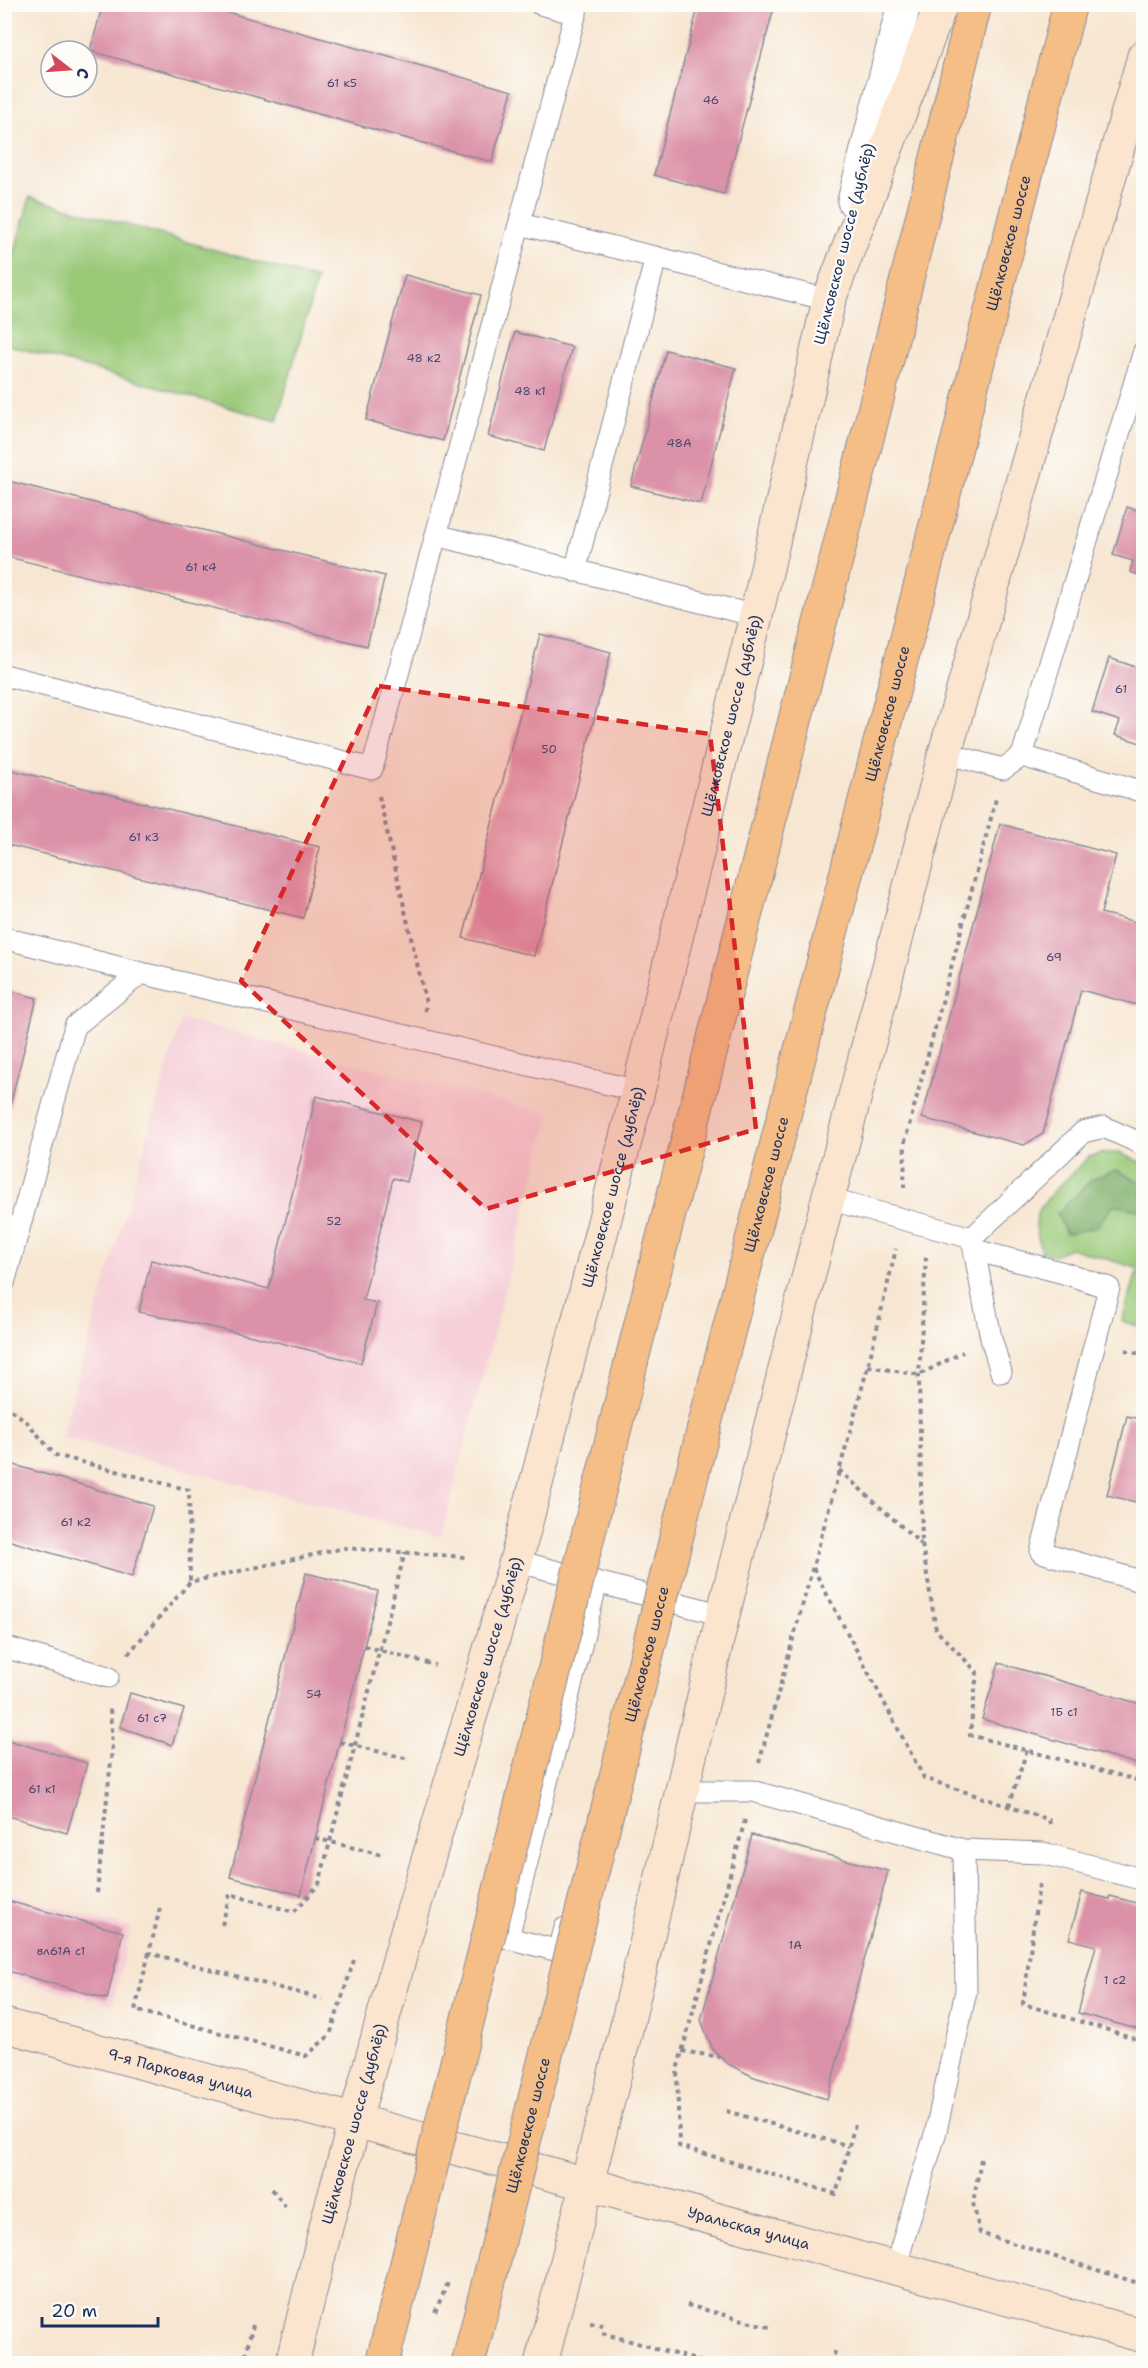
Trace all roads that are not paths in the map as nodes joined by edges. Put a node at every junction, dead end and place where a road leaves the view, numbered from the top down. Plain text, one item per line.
1 (540, 4) edge
2 (904, 4) edge
3 (941, 4) edge
4 (975, 4) edge
5 (1070, 4) edge
6 (577, 9) edge
7 (1143, 56) edge
8 (520, 224) junction
9 (656, 257) junction
10 (829, 300) junction
11 (1143, 351) edge
12 (436, 535) junction
13 (575, 571) junction
14 (756, 616) junction
15 (4, 675) edge
16 (945, 753) junction
17 (1022, 756) junction
18 (1143, 792) edge
19 (4, 938) edge
20 (141, 973) junction
21 (638, 1091) junction
22 (1143, 1145) edge
23 (828, 1199) junction
24 (973, 1244) junction
25 (4, 1283) edge
26 (1000, 1372) dead end
27 (516, 1561) junction
28 (597, 1582) junction
29 (1143, 1582) edge
30 (648, 1595) junction
31 (723, 1615) junction
32 (4, 1647) edge
33 (108, 1677) road end
34 (682, 1791) junction
35 (964, 1850) junction
36 (1143, 1880) edge
37 (4, 2025) edge
38 (356, 2120) junction
39 (586, 2185) junction
40 (895, 2268) junction
41 (1142, 2328) edge
42 (292, 2364) edge
43 (382, 2364) edge
44 (468, 2364) edge
45 (541, 2364) edge

1 - 6 lane
2 - 10 street, Щёлковское шоссе (дублёр)
3 - 10 main road
4 - 43 main road, bridge
5 - 44 main road, Щёлковское шоссе, bridge
6 - 8 lane
7 - 16 main road
8 - 9 lane
8 - 12 lane
9 - 10 lane
9 - 13 lane
10 - 14 main road, Щёлковское шоссе (дублёр)
11 - 17 lane
12 - 13 lane
12 - 15 lane
13 - 14 lane
14 - 21 main road, Щёлковское шоссе (дублёр)
16 - 17 lane
16 - 23 main road
17 - 18 lane
19 - 20 lane
20 - 21 lane
20 - 25 lane
21 - 27 main road, Щёлковское шоссе (дублёр)
22 - 24 lane
23 - 24 lane
23 - 31 main road
24 - 26 lane
24 - 29 lane
27 - 28 lane
27 - 38 main road, Щёлковское шоссе (дублёр)
28 - 30 lane
28 - 30 lane
30 - 31 lane
31 - 34 main road
32 - 33 lane
34 - 35 lane
34 - 39 main road
35 - 36 lane
35 - 40 lane
37 - 38 main road, 9-я Парковая улица
38 - 39 main road, Уральская улица
38 - 42 main road, Щёлковское шоссе (дублёр)
39 - 40 main road, Уральская улица
39 - 45 main road
40 - 41 main road, Уральская улица

